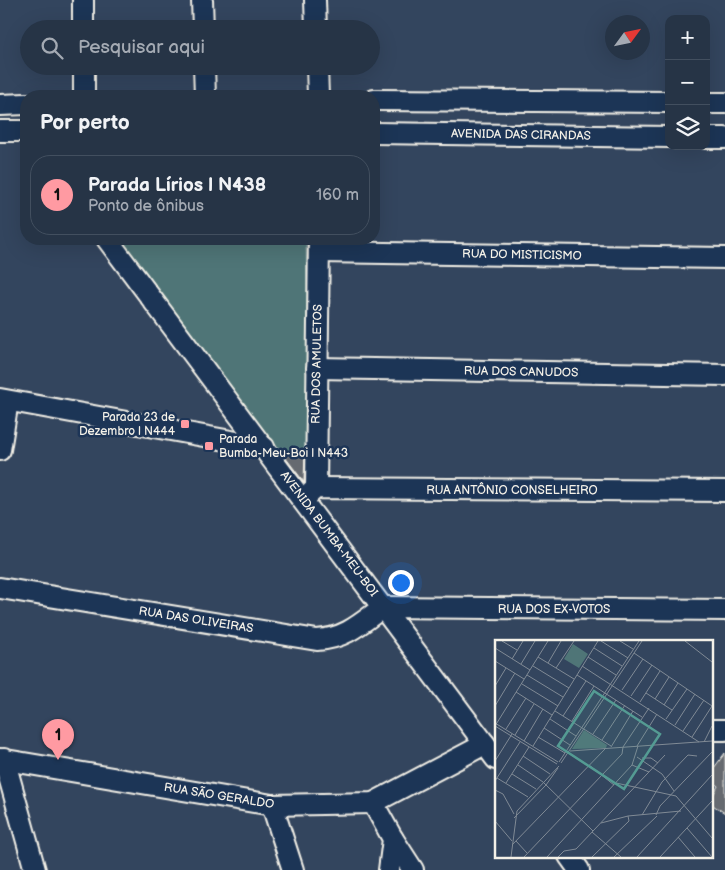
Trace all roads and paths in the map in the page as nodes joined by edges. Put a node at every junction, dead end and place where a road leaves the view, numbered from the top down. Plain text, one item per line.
1 (83, 0) edge
2 (202, 0) edge
3 (315, 0) edge
4 (83, 20) edge
5 (203, 20) edge
6 (316, 20) edge
7 (84, 75) edge
8 (204, 75) edge
9 (317, 75) edge
10 (84, 90) edge
11 (204, 90) edge
12 (318, 90) edge
13 (380, 100) edge
14 (665, 102) edge
15 (710, 103) edge
16 (725, 103) edge
17 (20, 104) edge
18 (0, 105) edge
19 (0, 131) edge
20 (20, 132) edge
21 (380, 133) edge
22 (665, 137) edge
23 (710, 138) edge
24 (725, 138) edge
25 (112, 245) edge
26 (319, 245) edge
27 (725, 258) edge
28 (317, 368) junction
29 (725, 375) edge
30 (4, 400) edge
31 (264, 447) junction
32 (0, 450) edge
33 (725, 491) edge
34 (310, 494) junction
35 (0, 588) edge
36 (383, 607) junction
37 (725, 610) edge
38 (712, 730) edge
39 (725, 730) edge
40 (488, 740) edge
41 (2, 759) edge
42 (373, 803) junction
43 (272, 805) junction
44 (393, 839) junction
45 (570, 858) edge
46 (35, 870) edge
47 (294, 870) edge
48 (389, 870) edge
49 (413, 870) edge
50 (579, 870) edge

1 - 4 street
2 - 5 street
3 - 6 street
7 - 10 street
8 - 11 street
9 - 12 street
13 - 14 street
15 - 16 street
17 - 18 street
19 - 20 street
21 - 22 street, AVENIDA DAS CIRANDAS
23 - 24 street
25 - 31 street, AVENIDA BUMBA-MEU-BOI
26 - 27 street, RUA DO MISTICISMO
26 - 28 street, RUA DOS AMULETOS
28 - 29 street, RUA DOS CANUDOS
28 - 34 street, RUA DOS AMULETOS
30 - 31 street
30 - 32 street
31 - 34 street, AVENIDA BUMBA-MEU-BOI
33 - 34 street, RUA ANTÔNIO CONSELHEIRO
34 - 36 street, AVENIDA BUMBA-MEU-BOI
35 - 36 street, RUA DAS OLIVEIRAS
36 - 37 street, RUA DOS EX-VOTOS
36 - 40 street, AVENIDA BUMBA-MEU-BOI
38 - 39 street
40 - 42 street, RUA SÃO GERALDO
41 - 43 street, RUA SÃO GERALDO
41 - 46 street
42 - 43 street, RUA SÃO GERALDO
42 - 44 street
43 - 47 street
44 - 48 street
44 - 49 street
45 - 50 street

